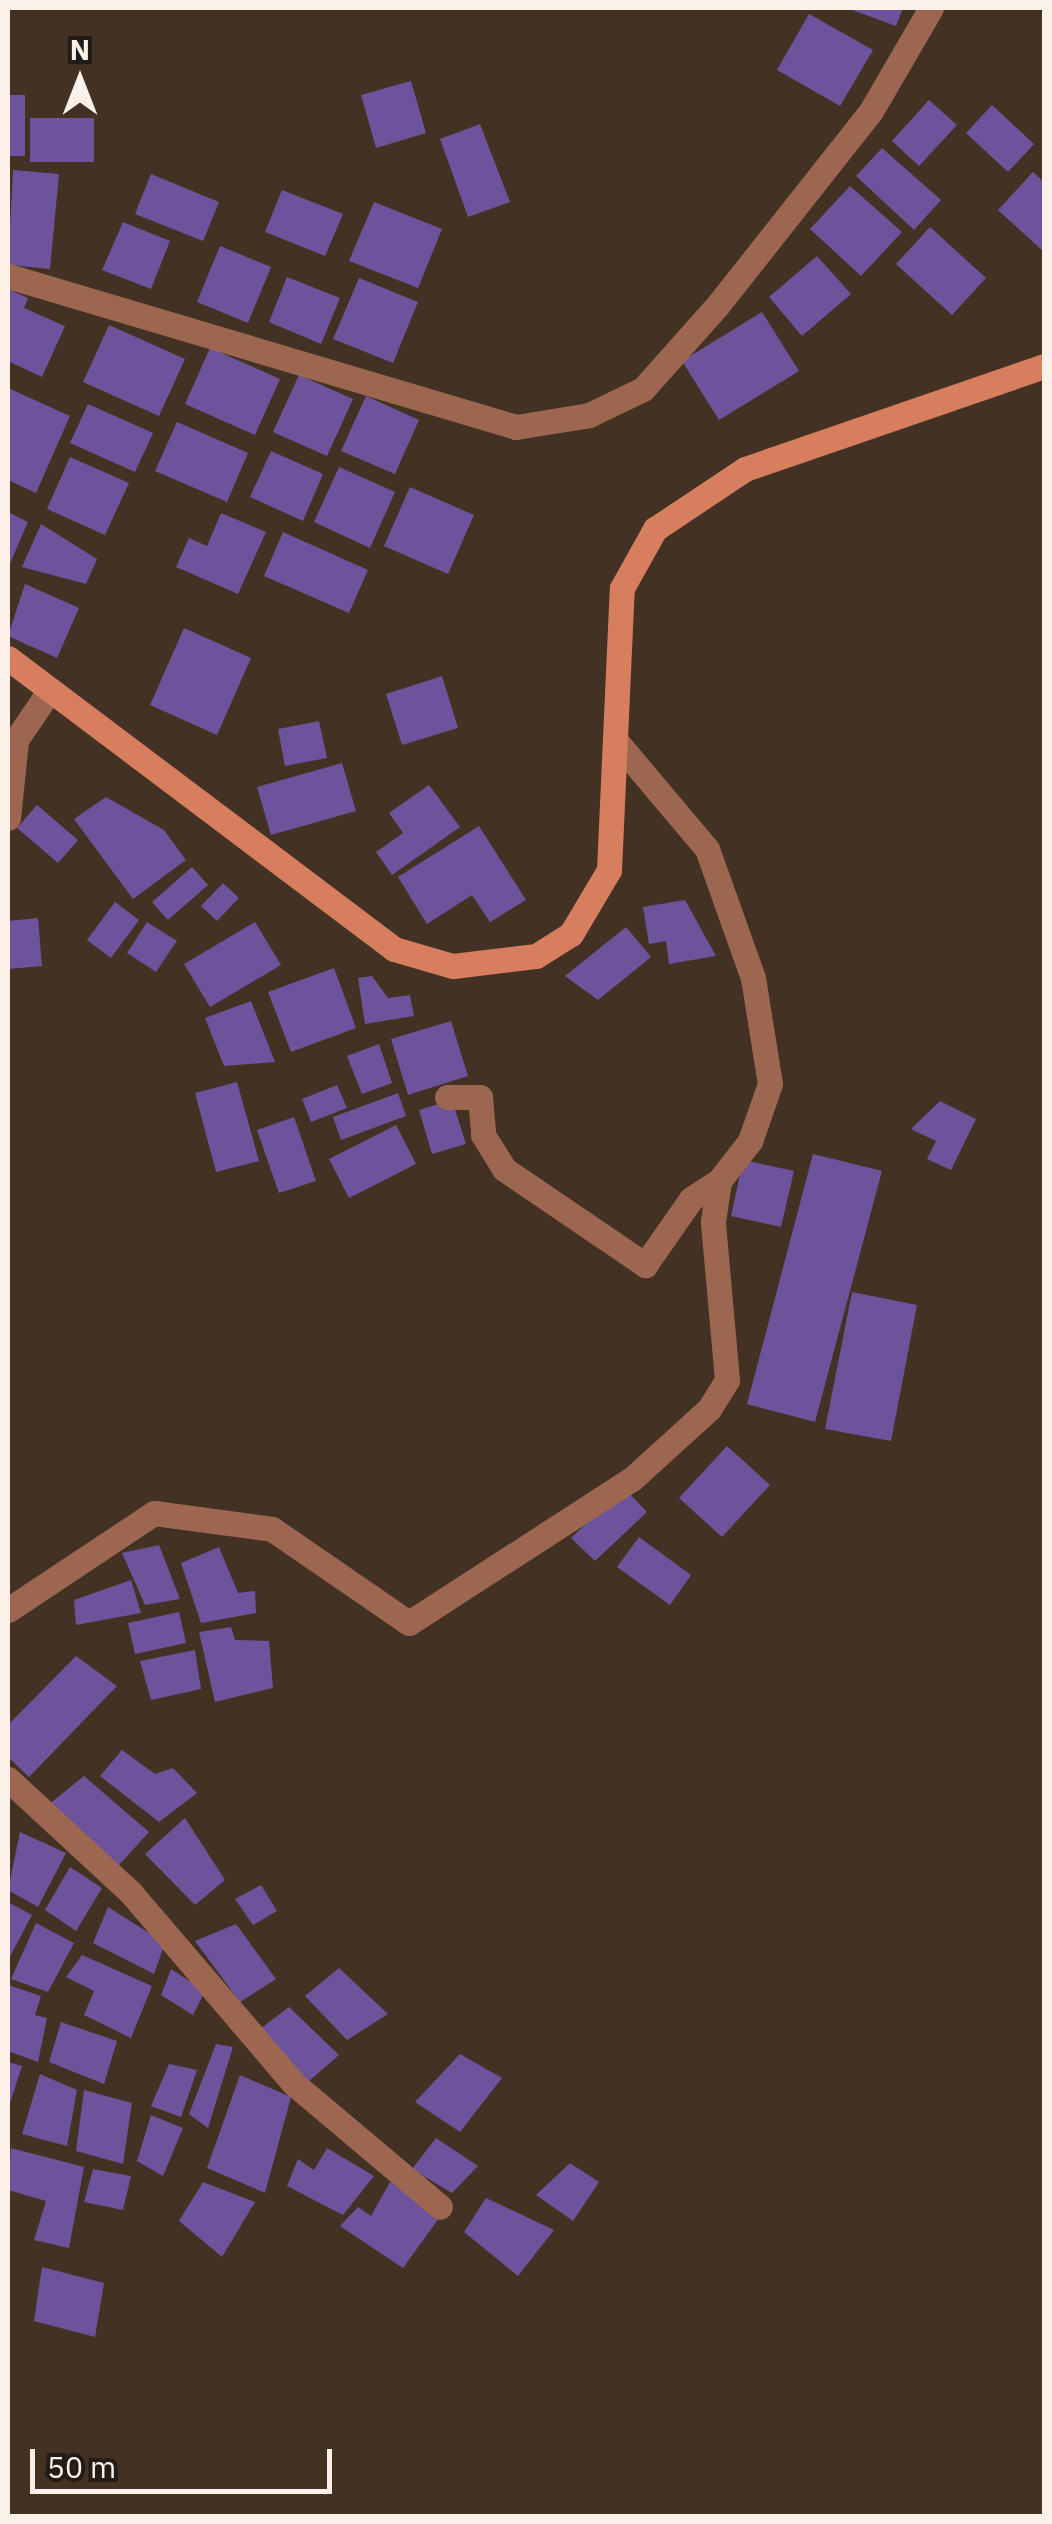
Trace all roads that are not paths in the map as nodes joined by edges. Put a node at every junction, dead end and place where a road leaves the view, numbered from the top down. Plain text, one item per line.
1 (931, 8) edge
2 (8, 276) edge
3 (1044, 366) edge
4 (8, 658) edge
5 (47, 694) junction
6 (617, 742) junction
7 (8, 818) edge
8 (447, 1096) dead end
9 (719, 1181) junction
10 (8, 1610) edge
11 (8, 1779) edge
12 (440, 2207) dead end

1 - 2 street
3 - 6 street
4 - 5 street
5 - 6 street
5 - 7 street
6 - 9 street
8 - 9 street
9 - 10 street
11 - 12 street

